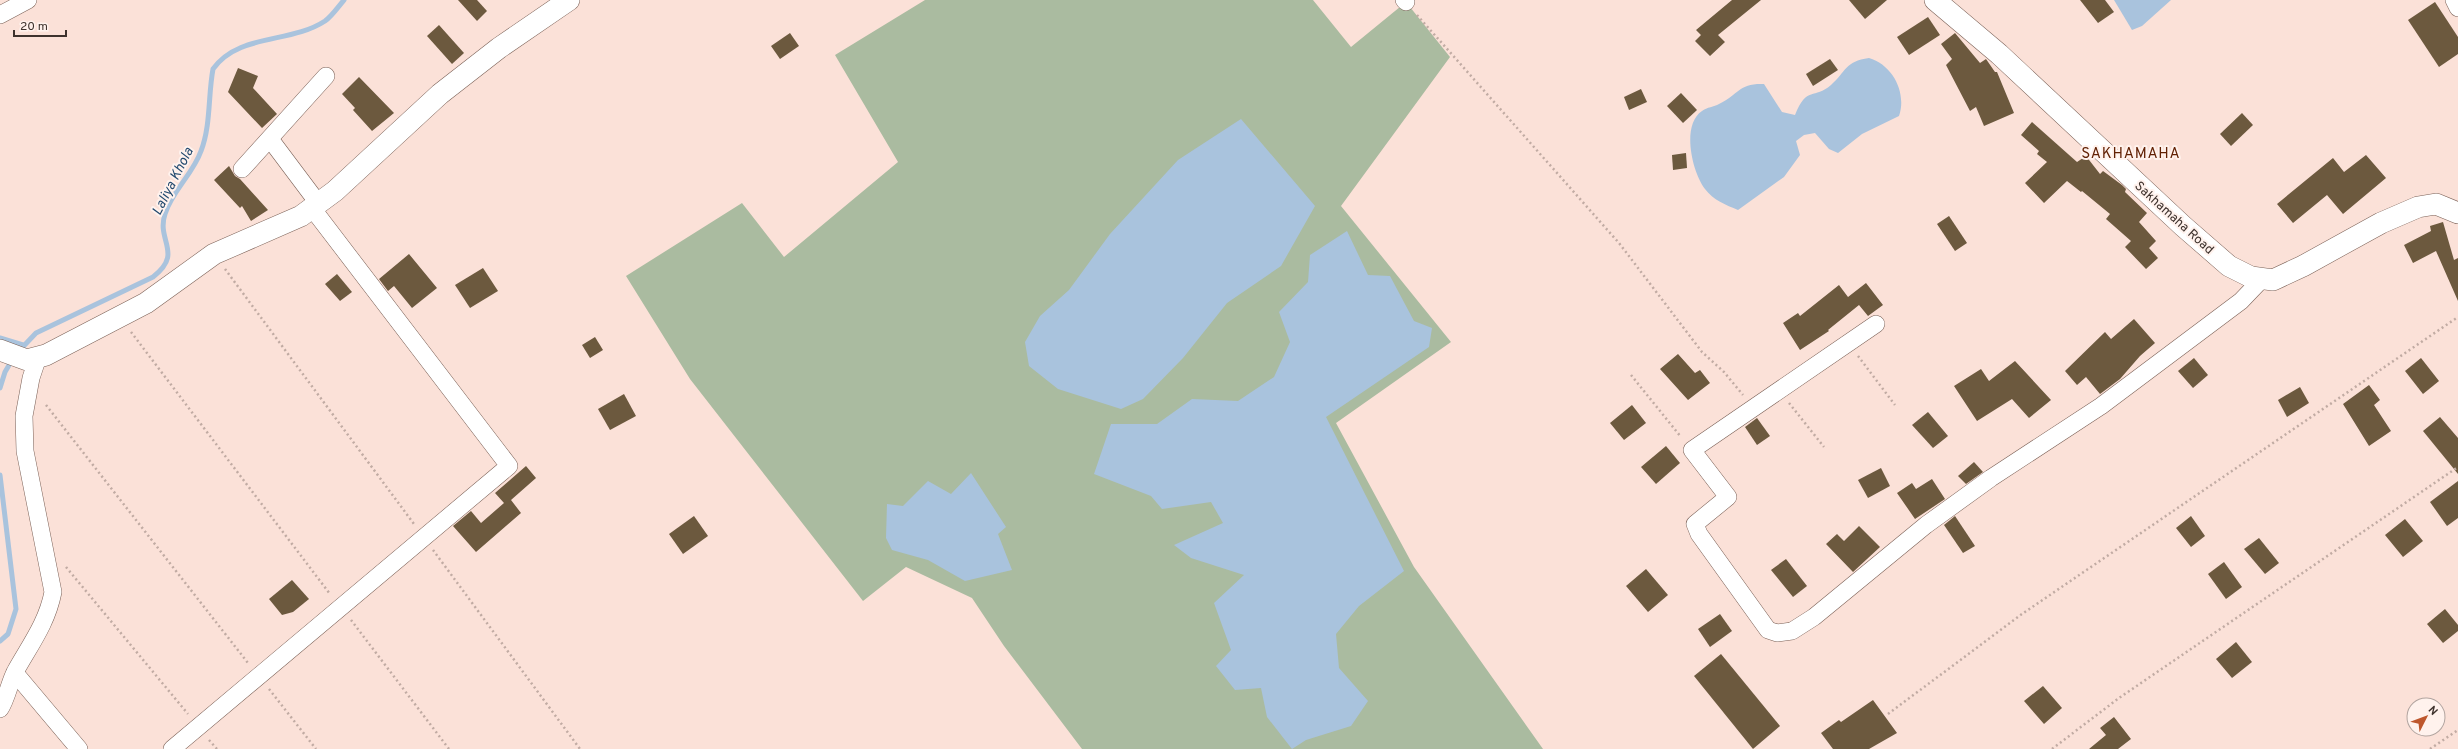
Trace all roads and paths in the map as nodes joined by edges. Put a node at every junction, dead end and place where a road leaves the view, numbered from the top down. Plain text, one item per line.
1 (28, 0) edge
2 (569, 0) edge
3 (1935, 0) edge
4 (2454, 0) edge
5 (1405, 1) edge
6 (2458, 8) edge
7 (0, 16) edge
8 (326, 76) dead end
9 (270, 139) junction
10 (242, 169) dead end
11 (315, 206) junction
12 (2458, 213) edge
13 (214, 254) junction
14 (2262, 278) junction
15 (120, 317) junction
16 (2458, 317) edge
17 (1876, 324) dead end
18 (1848, 343) junction
19 (0, 350) edge
20 (33, 359) junction
21 (1631, 375) dead end
22 (1779, 390) junction
23 (46, 405) dead end
24 (1895, 405) dead end
25 (1753, 408) junction
26 (1824, 447) dead end
27 (1692, 450) junction
28 (2458, 467) edge
29 (424, 537) junction
30 (62, 562) dead end
31 (341, 607) junction
32 (15, 673) junction
33 (259, 676) junction
34 (0, 709) edge
35 (1888, 714) dead end
36 (198, 727) junction
37 (2458, 730) edge
38 (79, 749) edge
39 (172, 749) edge
40 (217, 749) edge
41 (316, 749) edge
42 (449, 749) edge
43 (580, 749) edge
44 (2052, 749) edge
45 (2430, 749) edge

1 - 7 street
2 - 11 street
3 - 14 street, Sakhamaha Road
4 - 6 street
5 - 25 path
8 - 9 street
9 - 10 street
9 - 11 street
11 - 13 street
11 - 29 street
12 - 14 street, Sakhamaha Road
13 - 15 street
13 - 29 path
14 - 27 street
15 - 20 street
15 - 31 path
16 - 35 path
17 - 18 street
18 - 22 street
18 - 24 path
19 - 20 street
20 - 32 street
21 - 27 path
22 - 25 street
22 - 26 path
23 - 33 path
25 - 27 street
28 - 44 path
29 - 31 street
29 - 43 path
30 - 36 path
31 - 33 street
31 - 42 path
32 - 34 street
32 - 38 street
33 - 36 street
33 - 41 path
36 - 39 street
36 - 40 path
37 - 45 path

